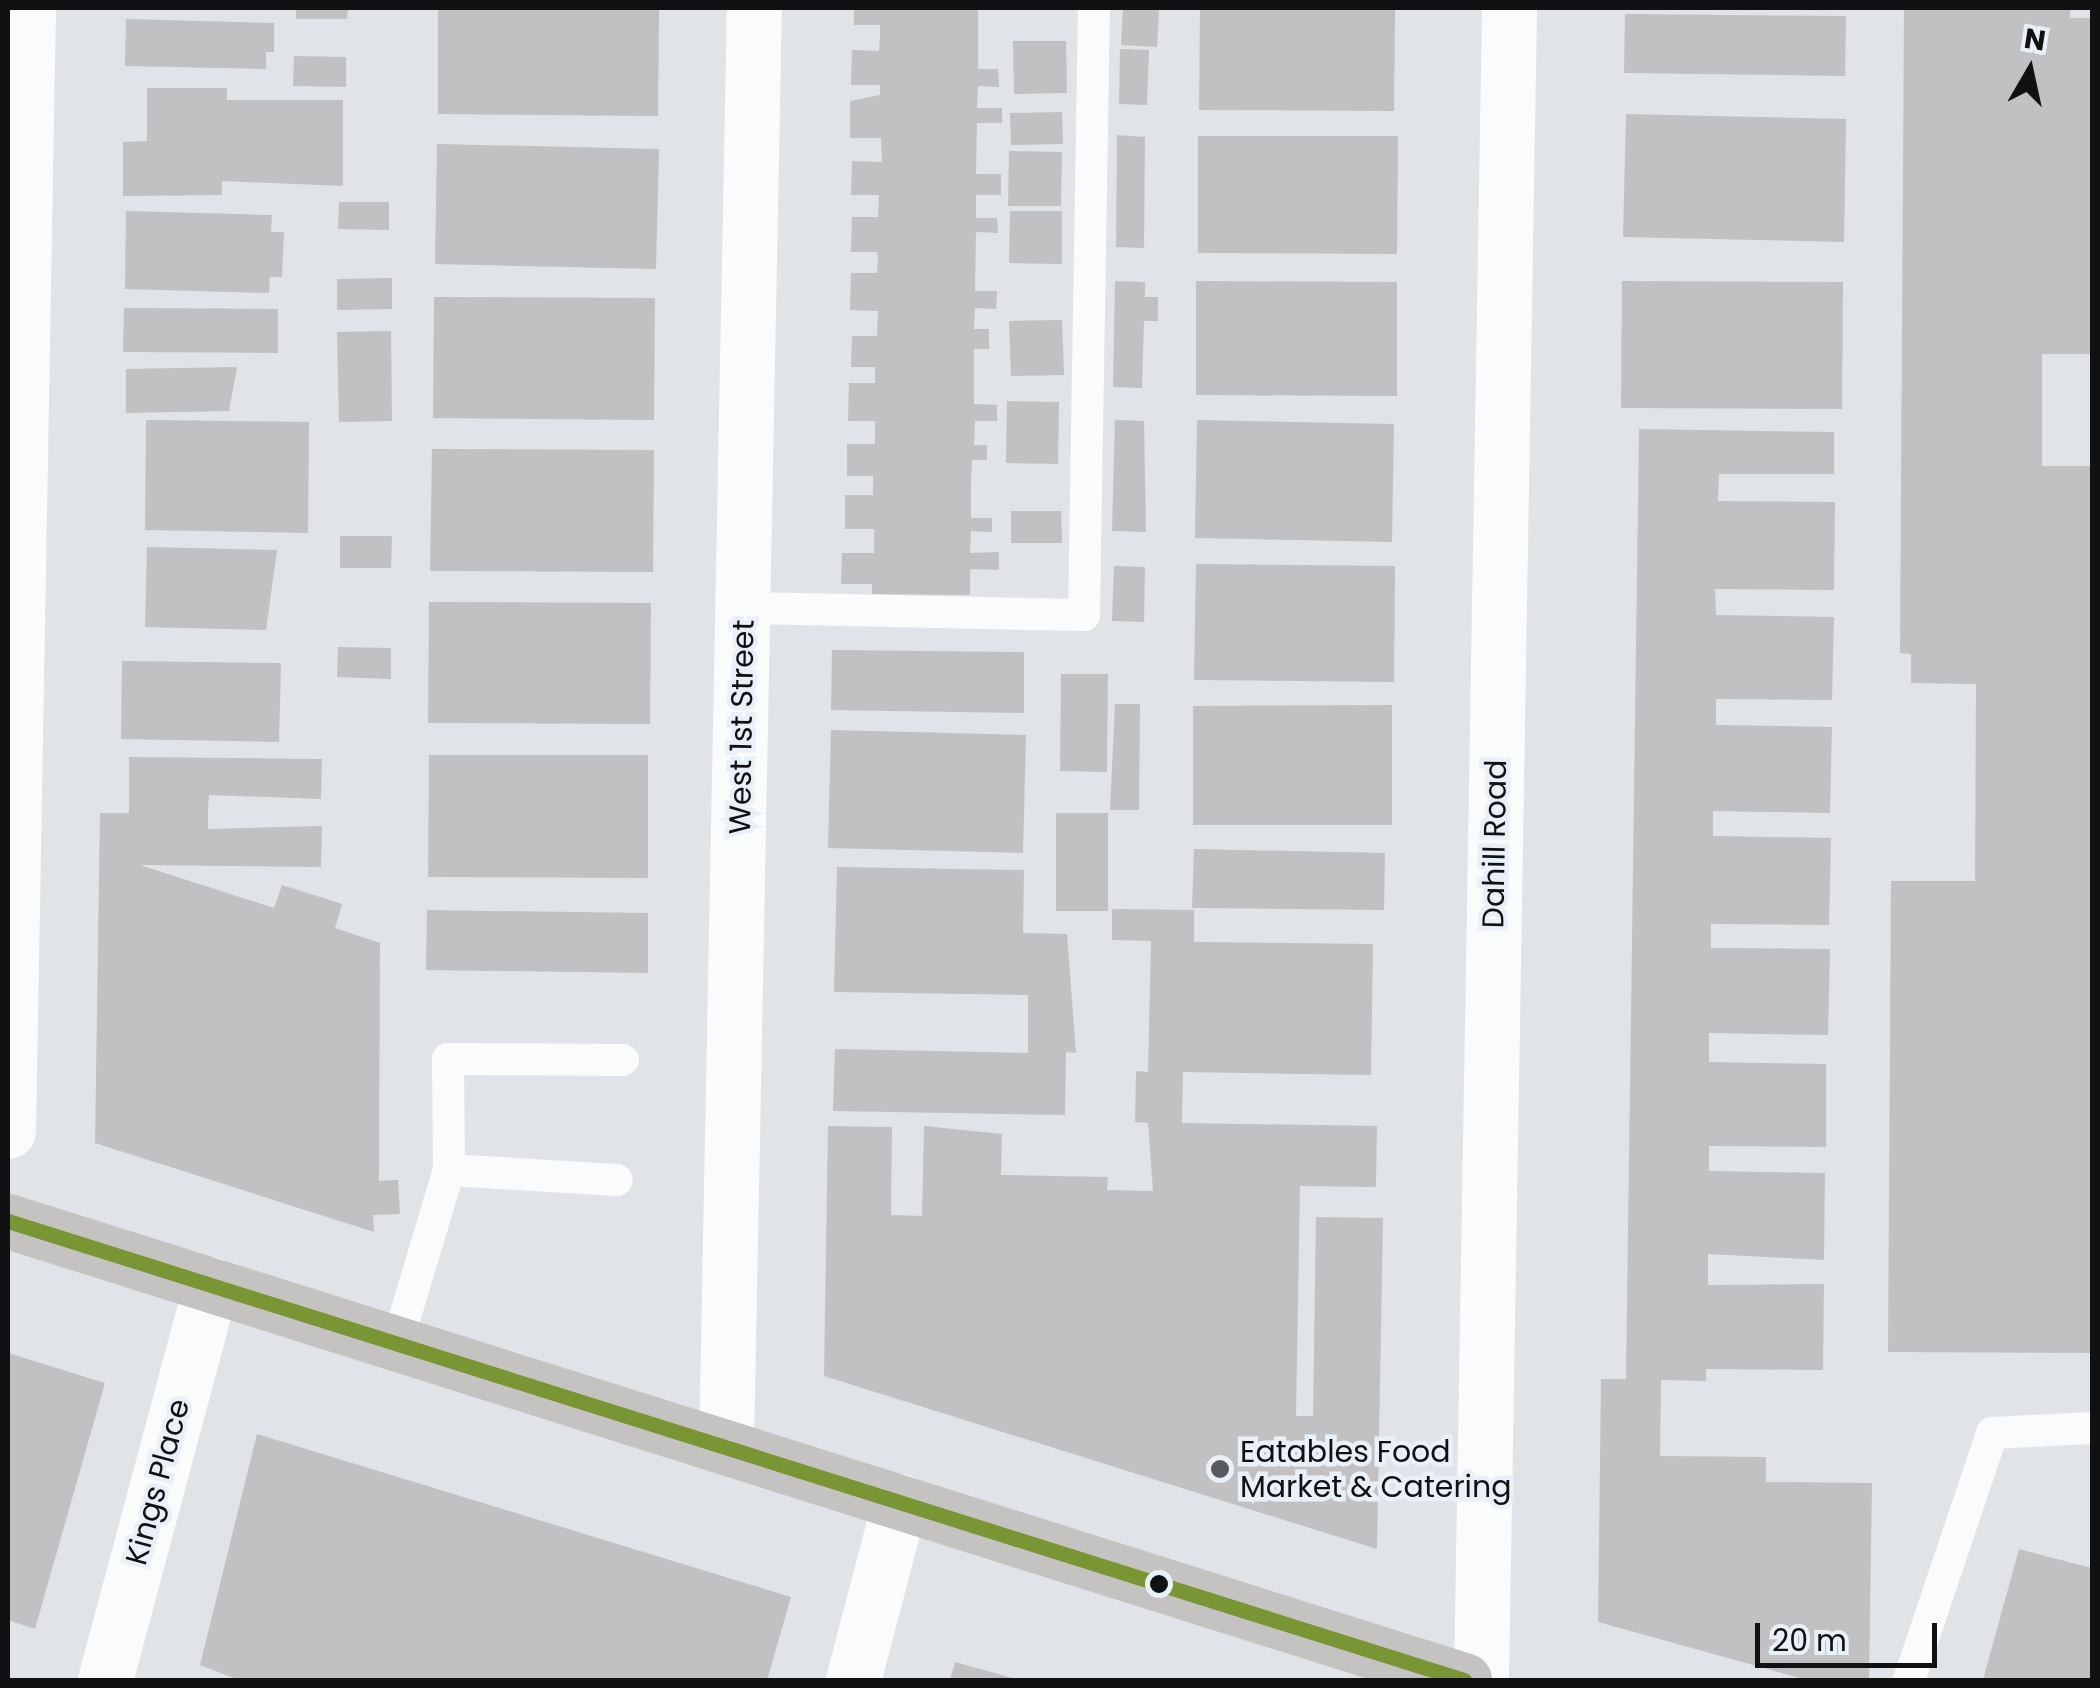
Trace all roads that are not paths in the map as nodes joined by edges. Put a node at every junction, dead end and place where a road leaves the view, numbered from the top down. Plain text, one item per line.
1 (28, 8) edge
2 (754, 8) edge
3 (1094, 8) edge
4 (1509, 8) edge
5 (745, 608) junction
6 (623, 1060) dead end
7 (8, 1131) edge
8 (449, 1170) junction
9 (616, 1180) dead end
10 (8, 1220) edge
11 (211, 1284) junction
12 (397, 1343) junction
13 (2092, 1428) edge
14 (726, 1447) junction
15 (900, 1501) junction
16 (105, 1680) edge
17 (853, 1680) edge
18 (1464, 1680) edge
19 (1480, 1680) edge
20 (1909, 1680) edge

1 - 7 street
2 - 5 street, West 1st Street
3 - 5 lane
4 - 19 street, Dahill Road
5 - 14 street, West 1st Street
6 - 8 lane
8 - 9 lane
8 - 12 lane
10 - 11 street
11 - 12 street
11 - 16 street, Kings Place
12 - 14 street
13 - 20 lane
14 - 15 street
15 - 17 street
15 - 18 street

